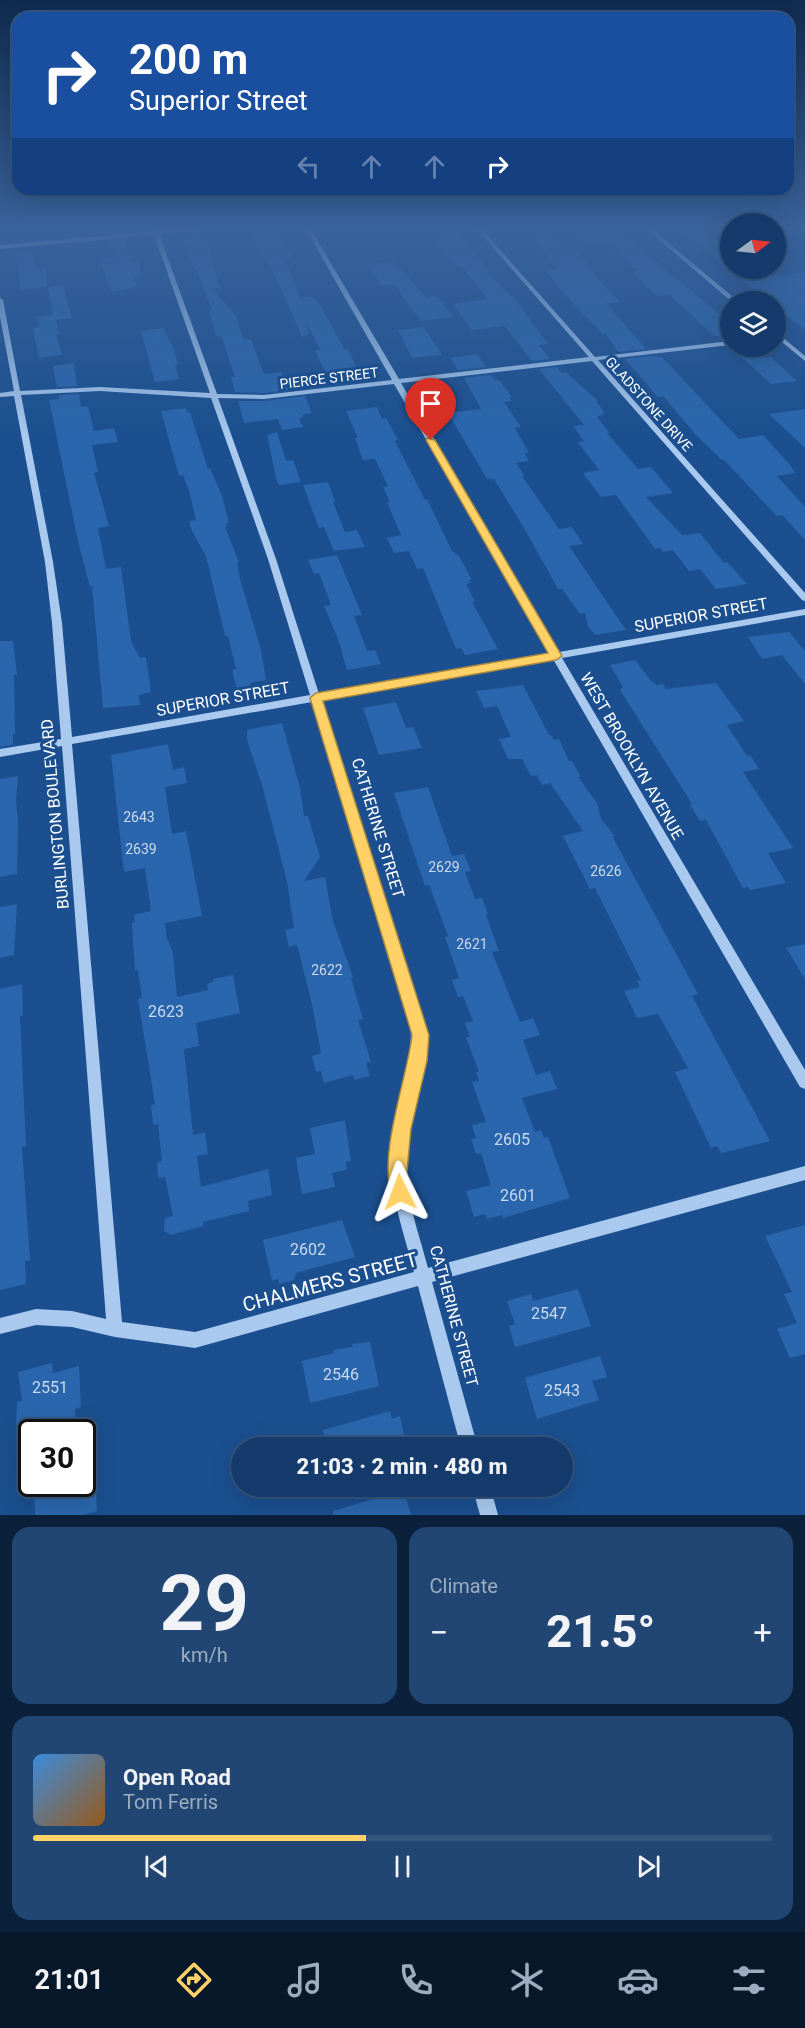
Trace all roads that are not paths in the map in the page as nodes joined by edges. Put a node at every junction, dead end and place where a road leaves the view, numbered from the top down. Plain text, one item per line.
1 (179, 297) edge
2 (347, 297) edge
3 (539, 297) edge
4 (0, 300) edge
5 (720, 344) edge
6 (786, 344) edge
7 (594, 359) junction
8 (805, 359) edge
9 (396, 382) junction
10 (16, 393) junction
11 (0, 395) edge
12 (214, 397) junction
13 (805, 598) edge
14 (805, 612) edge
15 (556, 656) junction
16 (316, 698) junction
17 (66, 742) junction
18 (0, 753) edge
19 (805, 1083) edge
20 (805, 1173) edge
21 (423, 1278) junction
22 (0, 1326) edge
23 (115, 1329) junction
24 (467, 1437) edge
25 (484, 1497) edge
26 (489, 1515) edge

1 - 12 street, CATHERINE STREET
2 - 9 street, WEST BROOKLYN AVENUE
3 - 7 street, GLADSTONE DRIVE
4 - 10 street, BURLINGTON BOULEVARD
5 - 7 street, PIERCE STREET
6 - 8 street
7 - 9 street, PIERCE STREET
7 - 13 street, GLADSTONE DRIVE
9 - 12 street, PIERCE STREET
9 - 15 street, WEST BROOKLYN AVENUE
10 - 11 street, PIERCE STREET
10 - 12 street, PIERCE STREET
10 - 17 street, BURLINGTON BOULEVARD
12 - 16 street, CATHERINE STREET
14 - 15 street, SUPERIOR STREET
15 - 16 street, SUPERIOR STREET
15 - 19 street, WEST BROOKLYN AVENUE
16 - 17 street, SUPERIOR STREET
16 - 21 street, CATHERINE STREET
17 - 18 street, SUPERIOR STREET
17 - 23 street, BURLINGTON BOULEVARD
20 - 21 street, CHALMERS STREET
21 - 23 street, CHALMERS STREET
21 - 24 street, CATHERINE STREET
22 - 23 street, CHALMERS STREET
25 - 26 street

